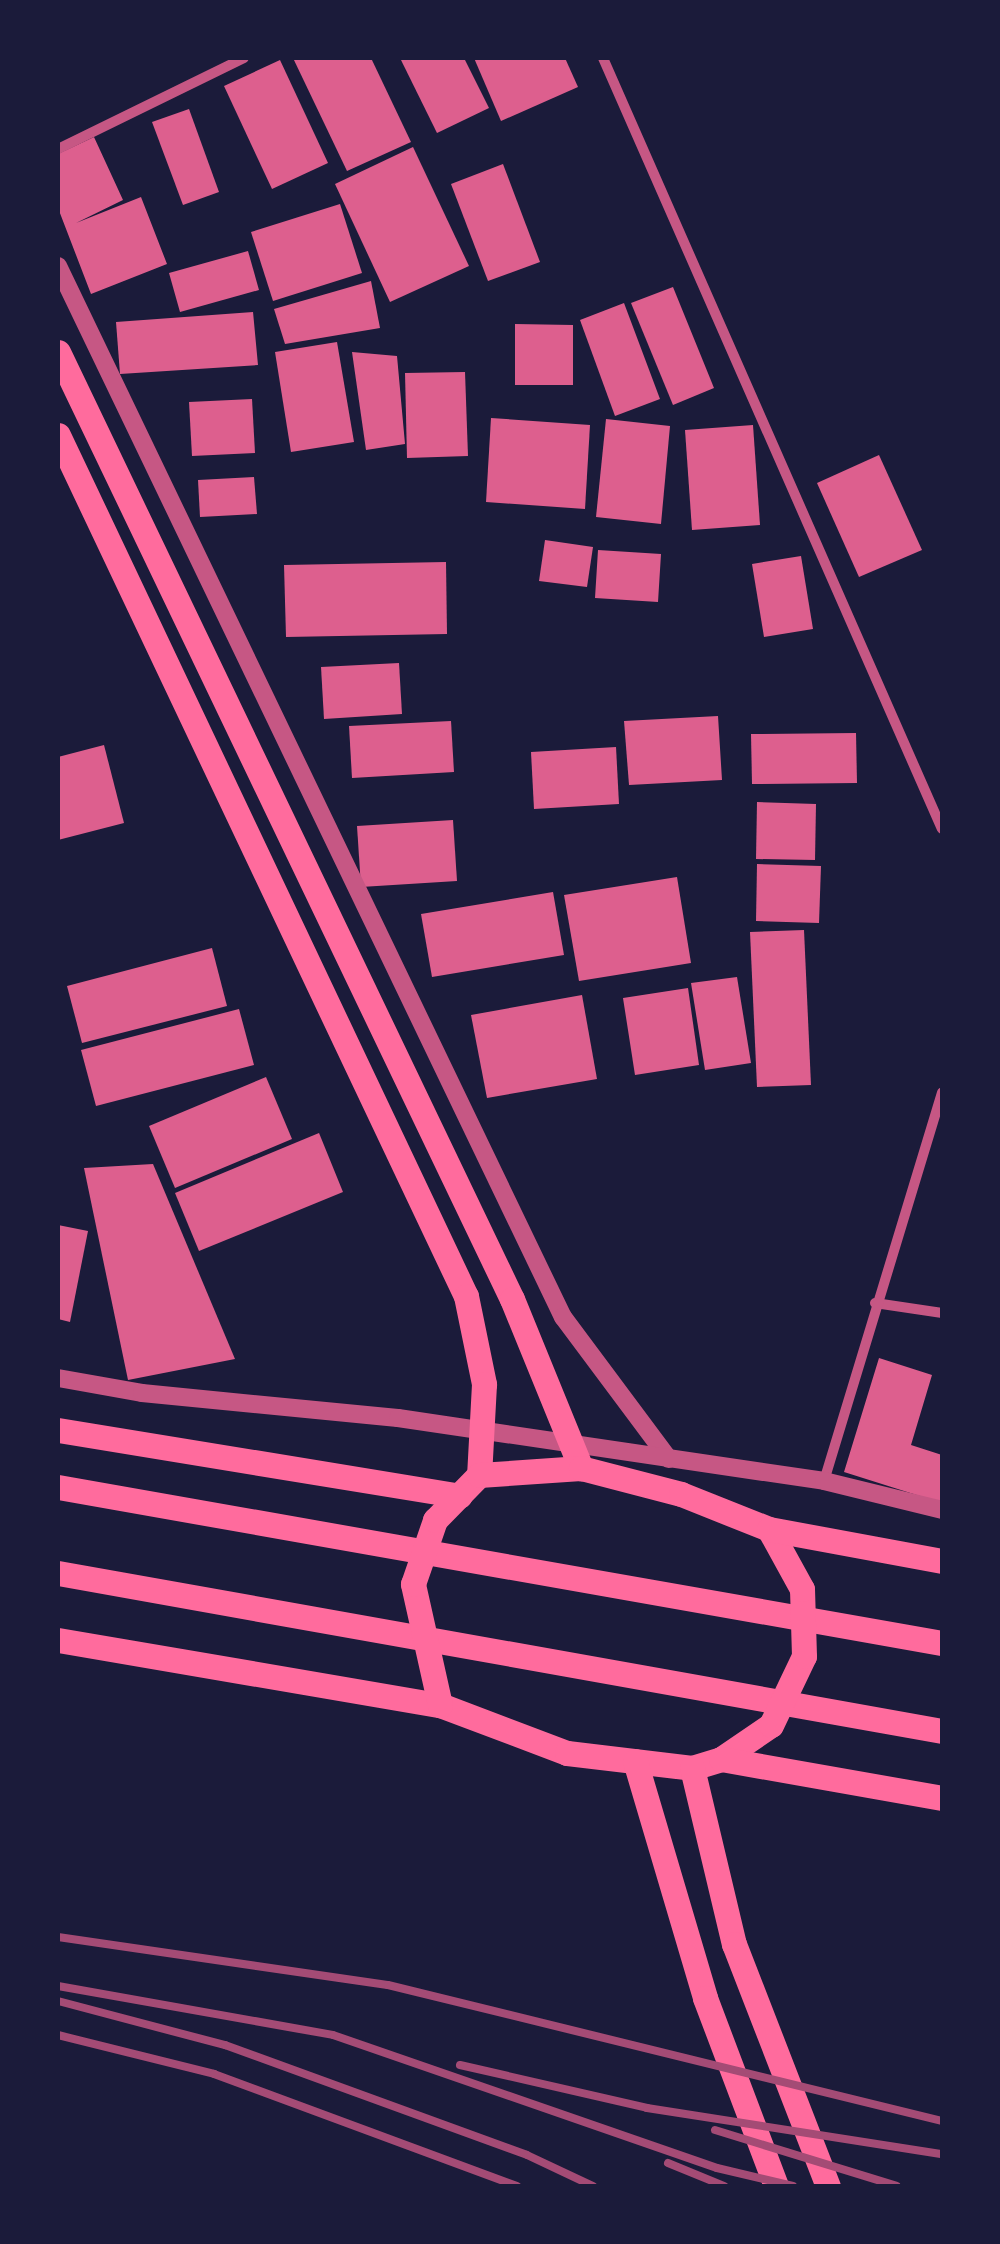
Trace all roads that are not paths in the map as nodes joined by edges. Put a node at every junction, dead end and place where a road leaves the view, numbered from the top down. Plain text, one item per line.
1 (244, 58) edge
2 (603, 58) edge
3 (58, 149) edge
4 (58, 266) edge
5 (58, 352) edge
6 (58, 436) edge
7 (942, 830) edge
8 (942, 1094) edge
9 (875, 1303) junction
10 (942, 1313) edge
11 (58, 1378) edge
12 (58, 1430) edge
13 (669, 1460) junction
14 (581, 1468) junction
15 (478, 1475) junction
16 (824, 1481) junction
17 (58, 1487) edge
18 (460, 1496) junction
19 (942, 1510) edge
20 (768, 1530) junction
21 (942, 1561) edge
22 (58, 1573) edge
23 (58, 1640) edge
24 (942, 1643) edge
25 (440, 1706) junction
26 (942, 1731) edge
27 (721, 1759) junction
28 (635, 1761) junction
29 (692, 1768) junction
30 (942, 1798) edge
31 (776, 2186) edge
32 (828, 2186) edge

1 - 3 street
2 - 7 street
4 - 13 street
5 - 14 main road
6 - 15 main road
8 - 9 street
9 - 10 street
9 - 16 street
11 - 13 street
12 - 18 main road
13 - 16 street
14 - 15 main road
14 - 20 main road
15 - 18 main road
16 - 19 street
17 - 24 main road
18 - 25 main road
20 - 21 main road
20 - 27 main road
22 - 26 main road
23 - 25 main road
25 - 28 main road
27 - 29 main road
27 - 30 main road
28 - 29 main road
28 - 31 main road
29 - 32 main road

